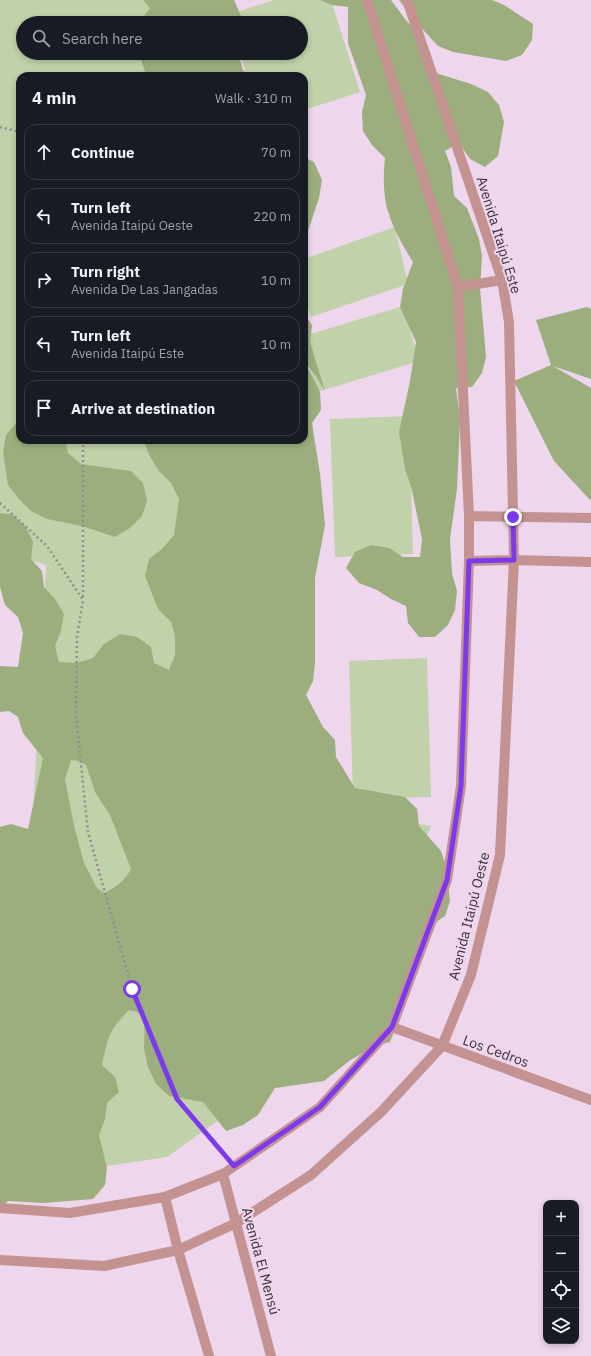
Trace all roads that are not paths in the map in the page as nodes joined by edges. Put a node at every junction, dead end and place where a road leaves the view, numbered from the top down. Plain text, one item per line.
1 (366, 0) edge
2 (407, 0) edge
3 (502, 280) junction
4 (458, 287) junction
5 (469, 516) junction
6 (513, 517) junction
7 (591, 518) edge
8 (514, 560) junction
9 (469, 561) junction
10 (591, 562) edge
11 (392, 1027) junction
12 (442, 1046) junction
13 (591, 1100) edge
14 (223, 1174) junction
15 (165, 1197) junction
16 (0, 1208) edge
17 (236, 1222) junction
18 (178, 1250) junction
19 (0, 1260) edge
20 (209, 1356) edge
21 (271, 1356) edge

1 - 4 street
2 - 3 street, Avenida Itaipú Este
3 - 4 street
3 - 6 street, Avenida Itaipú Este
4 - 5 street
5 - 6 street
5 - 9 street
6 - 7 street
6 - 8 street, Avenida Itaipú Este
8 - 9 street
8 - 10 street
8 - 12 street, Avenida Itaipú Oeste
9 - 11 street
11 - 12 street, Los Cedros
11 - 14 street
12 - 13 street, Los Cedros
12 - 17 street, Avenida Itaipú Oeste
14 - 15 street
14 - 17 street, Avenida El Mensú
15 - 16 street
15 - 18 street
17 - 18 street, Avenida Itaipú Oeste
17 - 21 street, Avenida El Mensú
18 - 19 street, Avenida Itaipú Oeste
18 - 20 street

